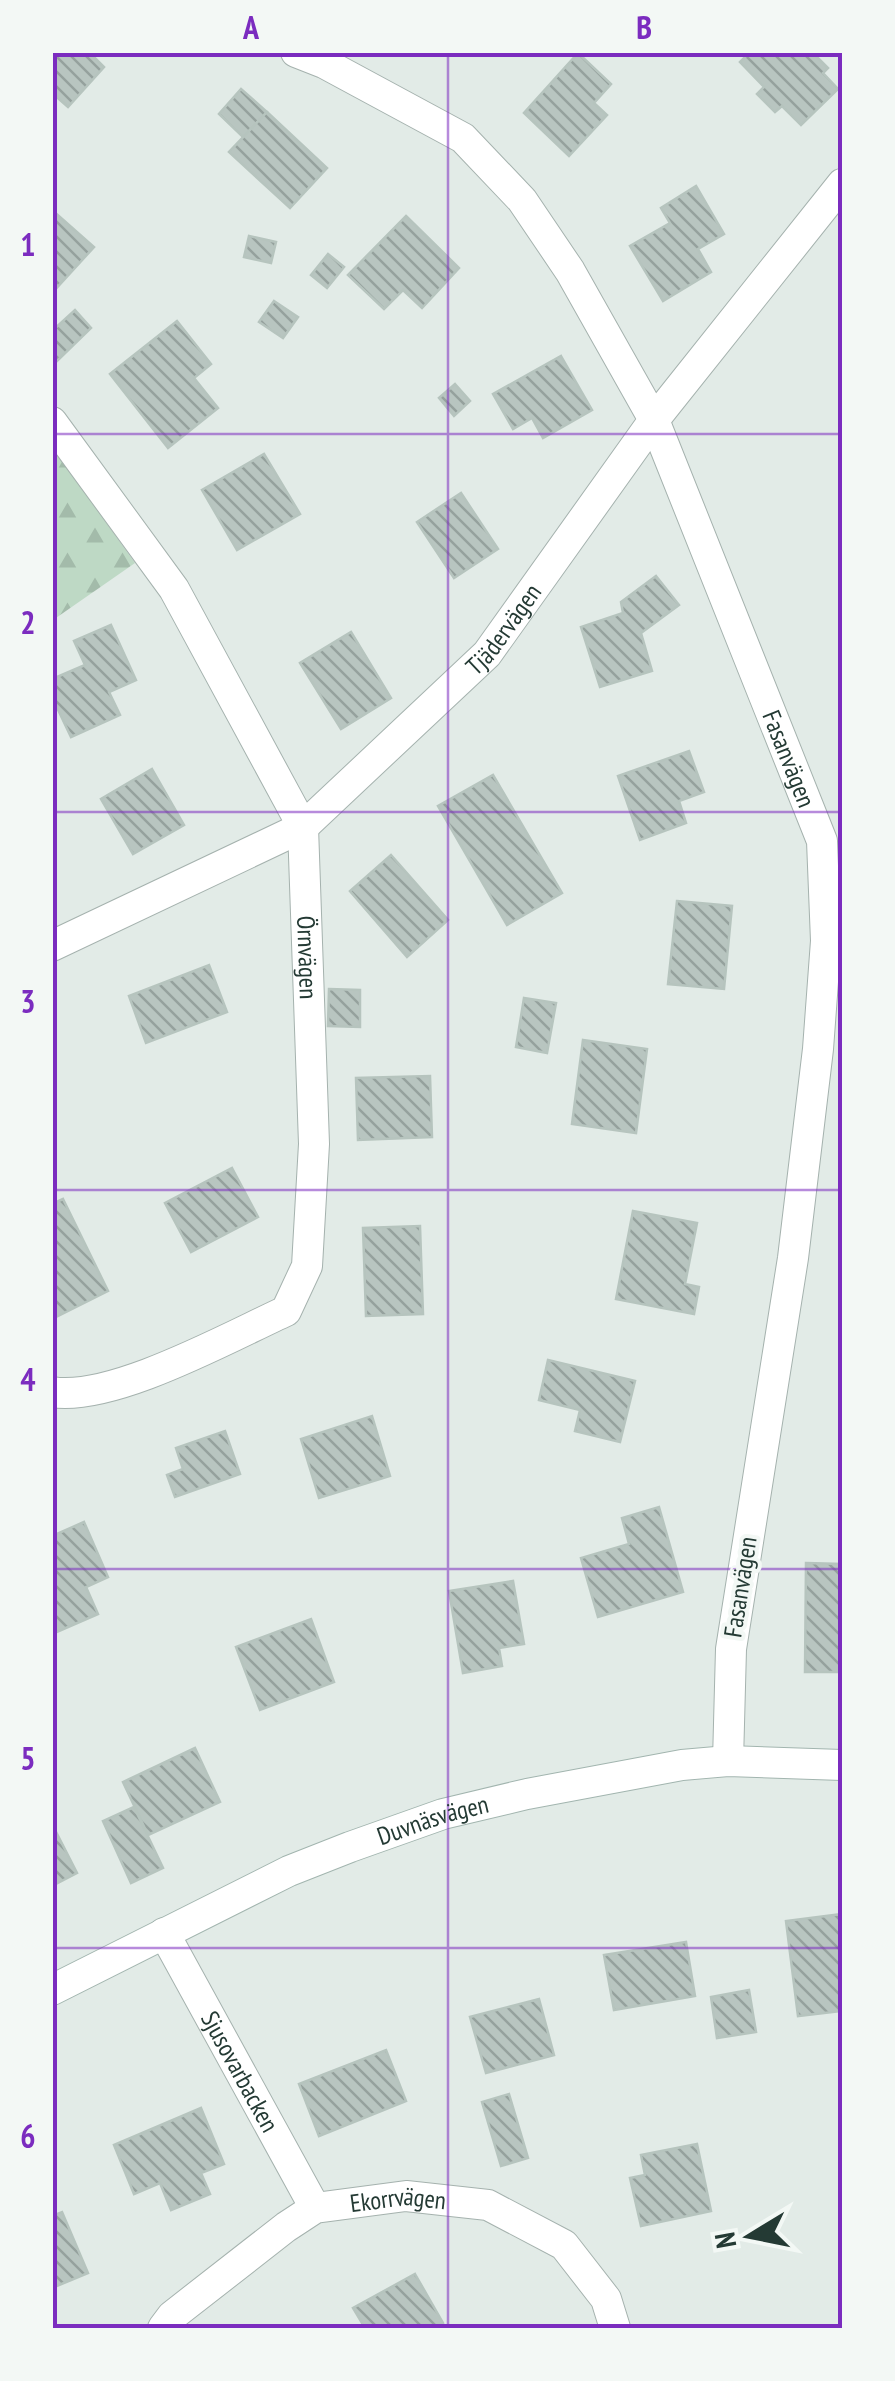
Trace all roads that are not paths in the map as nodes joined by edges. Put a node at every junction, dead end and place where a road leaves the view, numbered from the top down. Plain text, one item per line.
1 (296, 52) edge
2 (842, 184) edge
3 (654, 420) junction
4 (52, 422) edge
5 (304, 827) junction
6 (52, 946) edge
7 (52, 1392) edge
8 (728, 1761) junction
9 (842, 1765) edge
10 (164, 1933) junction
11 (52, 1990) edge
12 (316, 2208) junction
13 (162, 2328) edge
14 (615, 2328) edge

1 - 3 street, Fasanvägen
2 - 3 street, Tjädervägen
3 - 5 street, Tjädervägen
3 - 8 street, Fasanvägen
4 - 5 street, Örnvägen
5 - 6 street, Tjädervägen
5 - 7 street, Örnvägen
8 - 9 street, Duvnäsvägen
8 - 10 street, Duvnäsvägen
10 - 11 street, Duvnäsvägen
10 - 12 street, Sjusovarbacken
12 - 13 street, Ekorrvägen
12 - 14 street, Ekorrvägen

